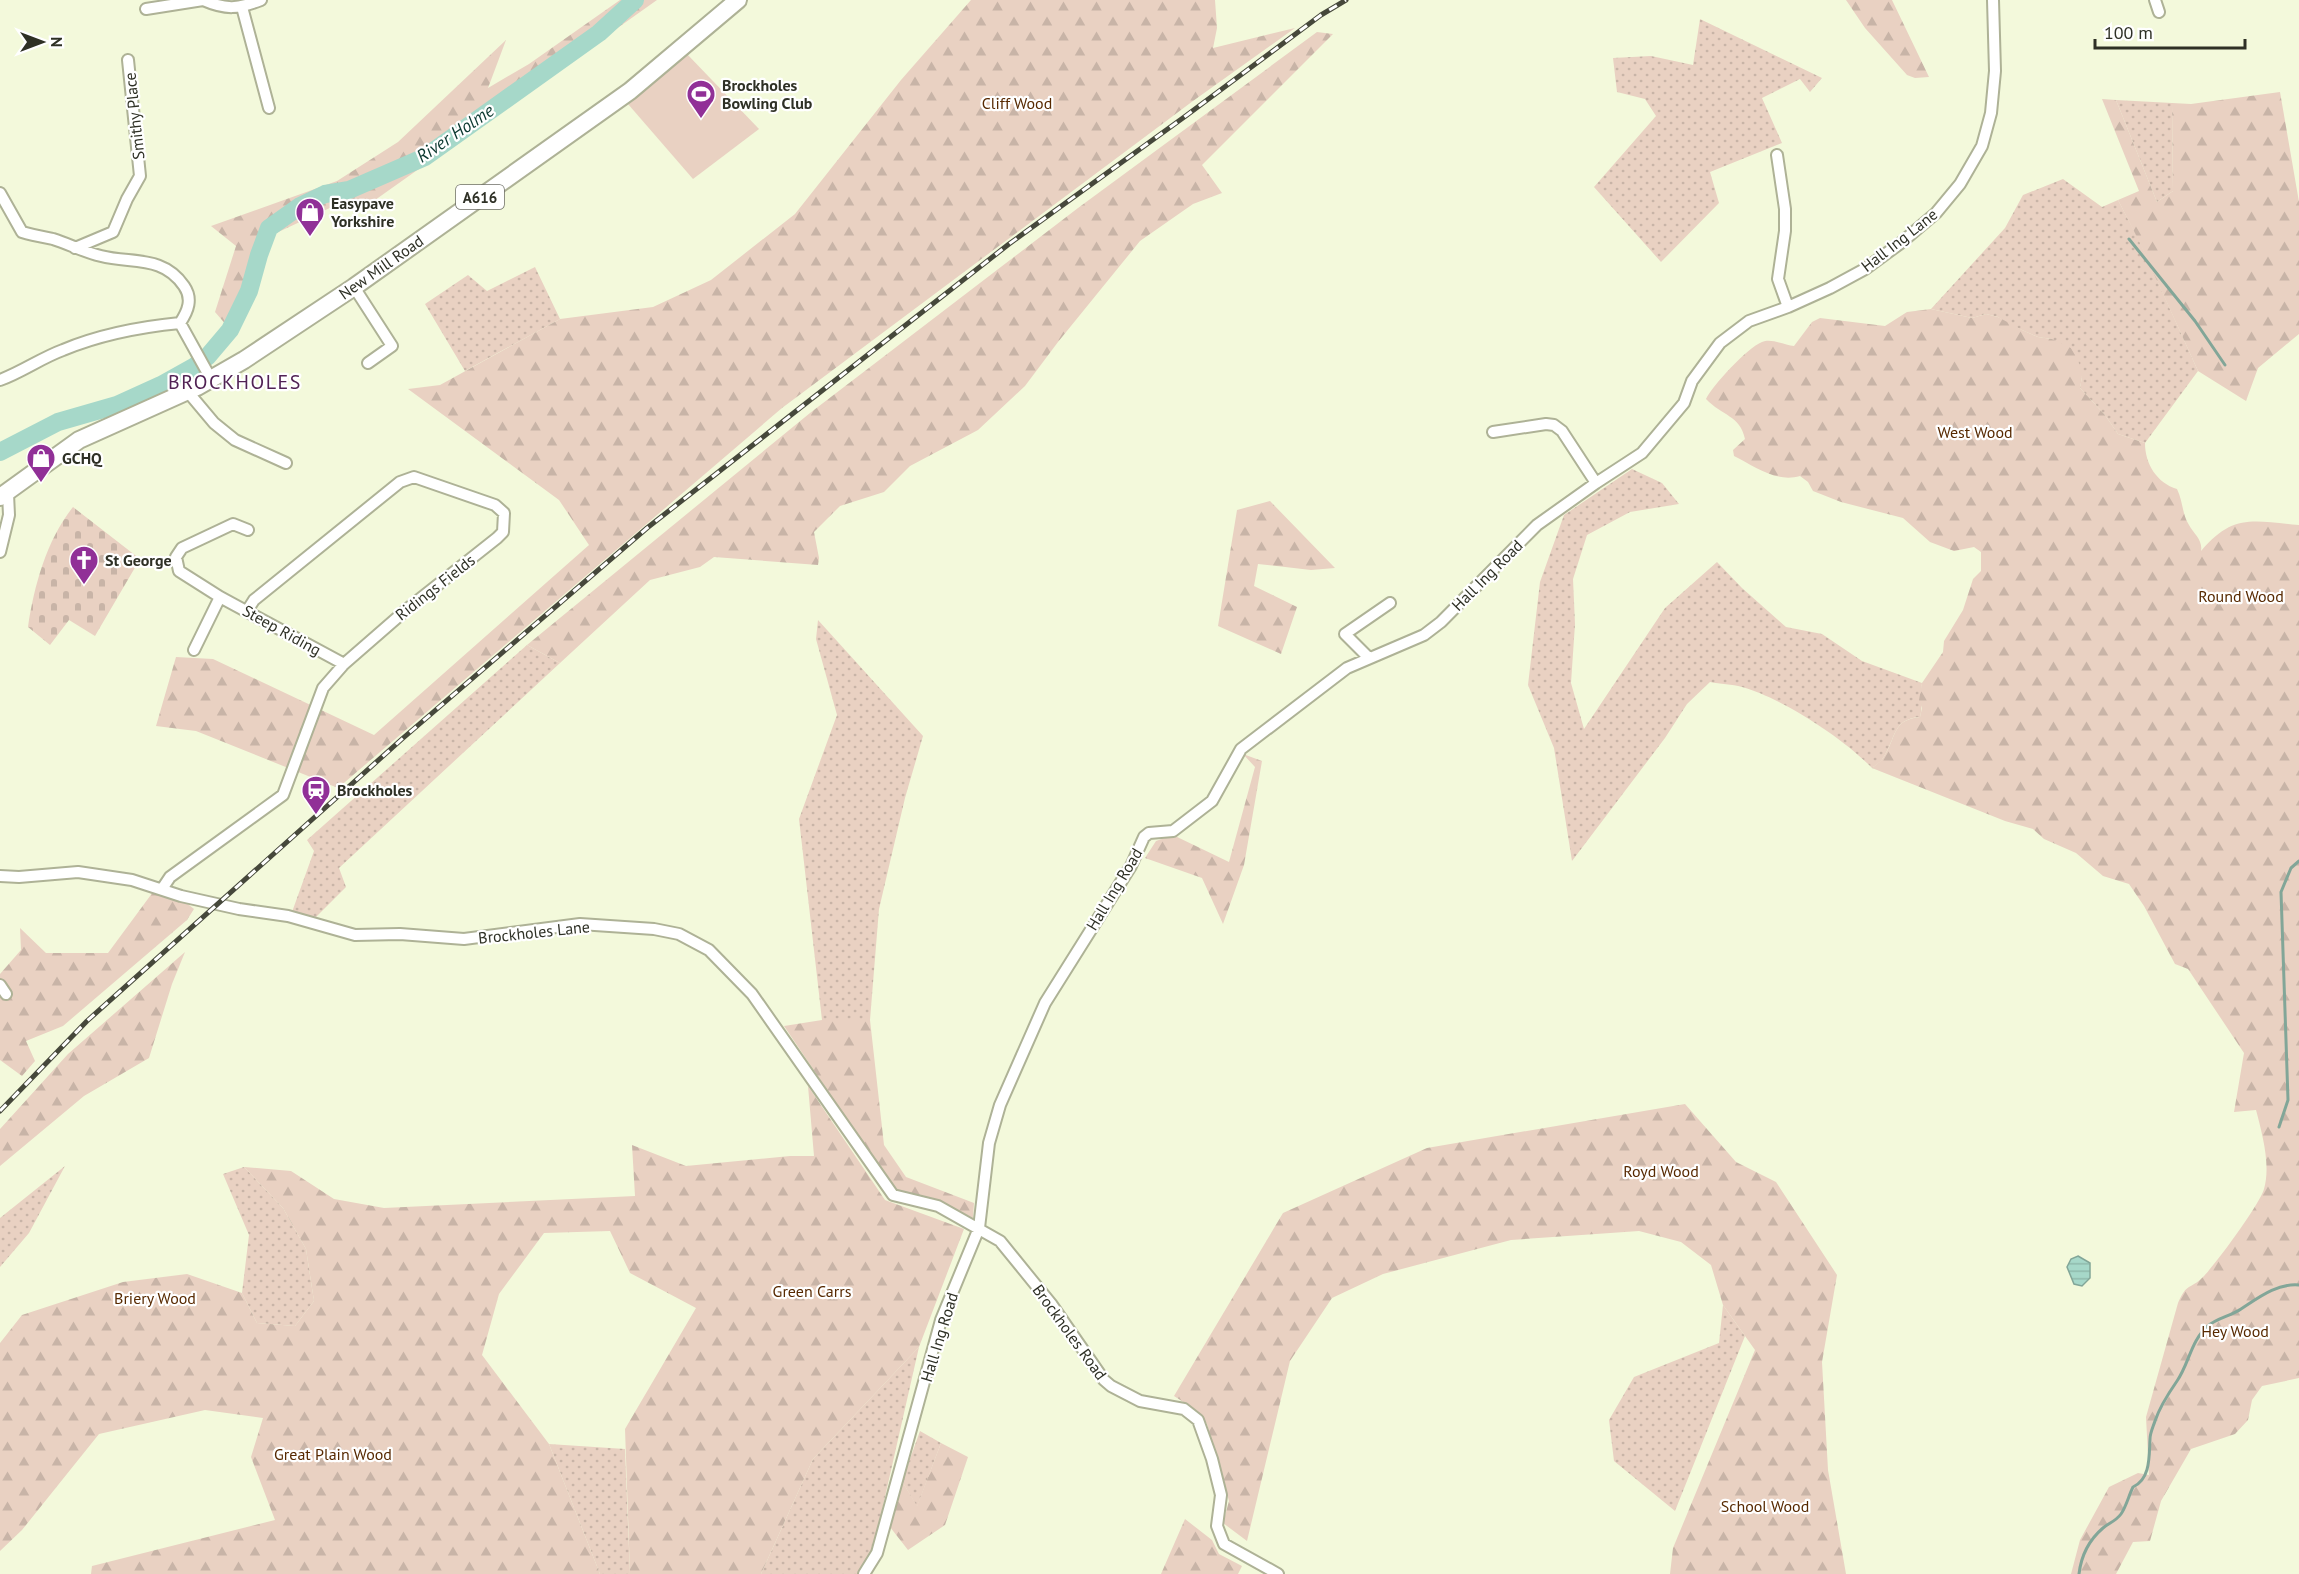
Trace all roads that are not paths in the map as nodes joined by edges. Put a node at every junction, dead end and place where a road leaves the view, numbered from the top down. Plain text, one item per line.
1 (203, 0) edge
2 (261, 0) edge
3 (738, 0) edge
4 (1993, 0) edge
5 (2155, 0) edge
6 (242, 7) junction
7 (146, 9) dead end
8 (2159, 12) dead end
9 (128, 60) dead end
10 (269, 108) dead end
11 (1777, 155) dead end
12 (0, 193) edge
13 (75, 248) junction
14 (354, 287) junction
15 (1788, 307) junction
16 (180, 323) junction
17 (368, 363) dead end
18 (209, 374) junction
19 (0, 380) edge
20 (188, 392) junction
21 (1493, 432) dead end
22 (286, 463) dead end
23 (1596, 483) junction
24 (4, 495) edge
25 (248, 530) dead end
26 (3, 532) edge
27 (0, 552) edge
28 (220, 597) junction
29 (1390, 603) dead end
30 (247, 611) junction
31 (194, 650) dead end
32 (1368, 657) junction
33 (344, 664) junction
34 (0, 876) edge
35 (162, 890) junction
36 (979, 1228) junction
37 (864, 1574) edge
38 (1278, 1574) edge

1 - 6 street
1 - 7 street
2 - 6 street
3 - 14 main road, New Mill Road / A616
4 - 15 street, Hall Ing Lane
5 - 8 street
6 - 10 street
9 - 13 street, Smithy Place
11 - 15 street
12 - 13 street
13 - 16 street
14 - 17 street
14 - 18 main road, New Mill Road / A616
15 - 23 street, Hall Ing Road
16 - 18 street
16 - 19 street
18 - 20 main road, New Mill Road / A616
20 - 22 street
20 - 24 main road, New Mill Road / A616
21 - 23 street
23 - 32 street, Hall Ing Road
24 - 26 street
25 - 28 street, Steep Riding
26 - 27 street
28 - 30 street, Steep Riding
28 - 31 street
29 - 32 street
30 - 33 street, Steep Riding
30 - 33 street, Ridings Fields
32 - 36 street, Hall Ing Road
33 - 35 street, Ridings Fields
34 - 35 street, Brockholes Lane
35 - 36 street, Brockholes Lane
36 - 37 street, Hall Ing Road
36 - 38 street, Brockholes Road

